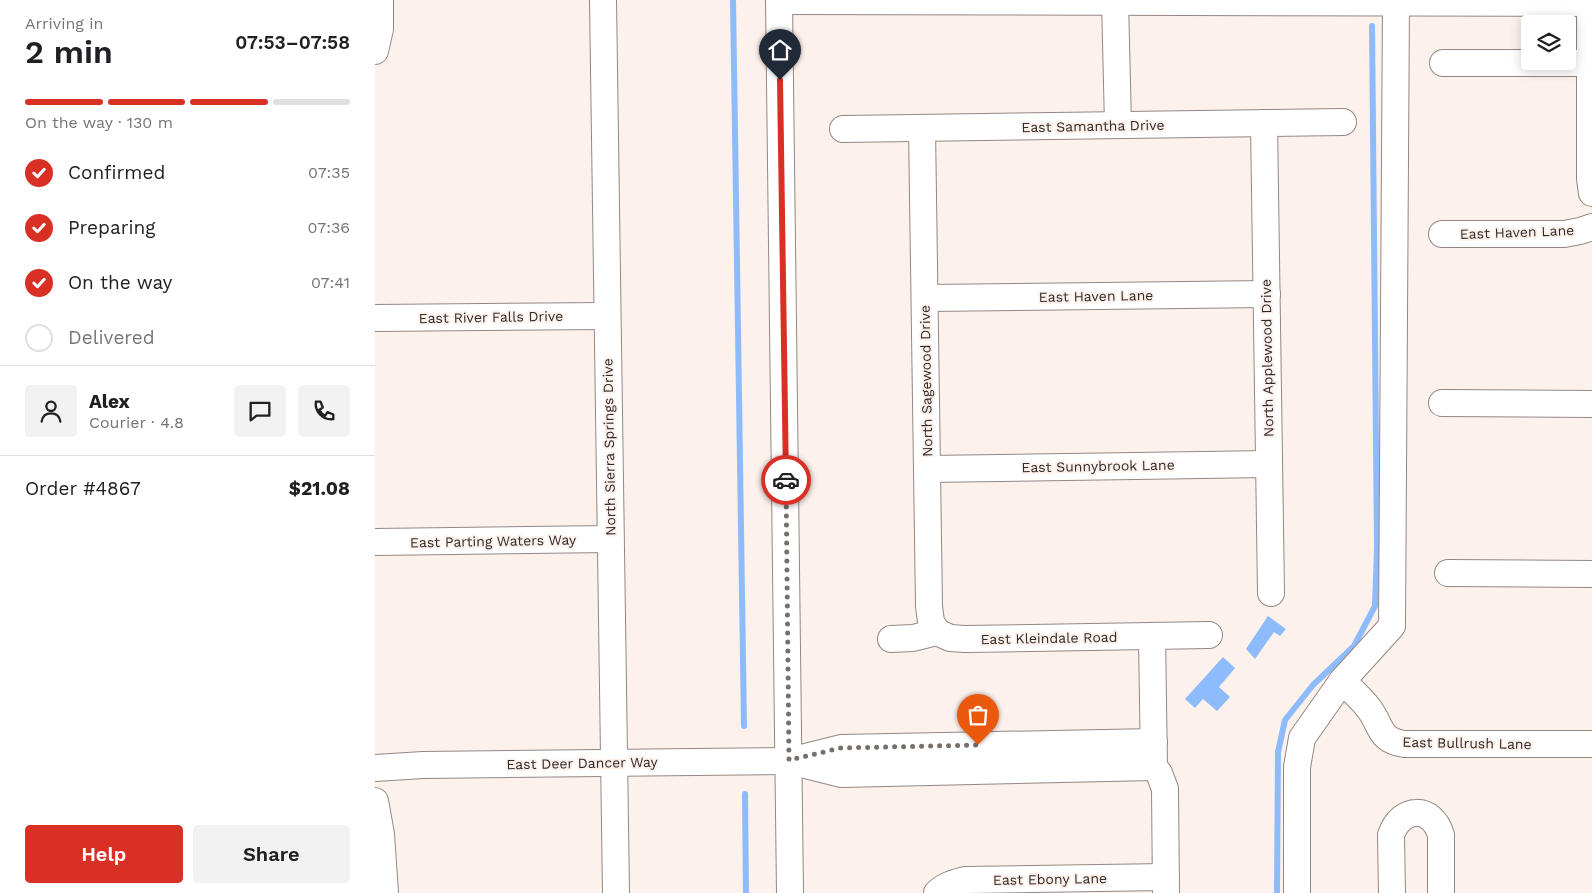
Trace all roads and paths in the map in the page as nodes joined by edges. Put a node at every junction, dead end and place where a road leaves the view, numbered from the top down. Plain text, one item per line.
1 (380, 0) edge
2 (603, 0) edge
3 (779, 1) edge
4 (1115, 1) edge
5 (1396, 2) junction
6 (1591, 2) edge
7 (1591, 34) edge
8 (375, 51) edge
9 (1443, 63) dead end
10 (1590, 63) junction
11 (1343, 122) dead end
12 (1264, 123) junction
13 (1118, 125) junction
14 (922, 128) junction
15 (843, 129) dead end
16 (1592, 193) edge
17 (1592, 226) edge
18 (1442, 234) dead end
19 (1267, 294) junction
20 (925, 298) junction
21 (607, 316) junction
22 (375, 318) edge
23 (1442, 403) dead end
24 (1592, 404) edge
25 (1269, 464) junction
26 (927, 468) junction
27 (610, 539) junction
28 (375, 542) edge
29 (1448, 573) dead end
30 (1592, 574) edge
31 (1271, 593) dead end
32 (937, 632) junction
33 (1209, 635) dead end
34 (1152, 636) junction
35 (891, 639) dead end
36 (1342, 681) junction
37 (1592, 744) edge
38 (1153, 755) junction
39 (789, 760) junction
40 (614, 763) junction
41 (375, 768) edge
42 (375, 801) edge
43 (1166, 885) edge
44 (385, 893) edge
45 (615, 893) edge
46 (791, 893) edge
47 (937, 893) edge
48 (1297, 893) edge
49 (1392, 893) edge
50 (1441, 893) edge

1 - 8 street
2 - 21 street, North Sierra Springs Drive
3 - 4 street
3 - 39 street
4 - 5 street
4 - 13 street
5 - 6 street
5 - 36 street
6 - 7 street
7 - 10 street
9 - 10 street
10 - 16 street
11 - 12 street, East Samantha Drive
12 - 13 street, East Samantha Drive
12 - 19 street, North Applewood Drive
13 - 14 street, East Samantha Drive
14 - 15 street, East Samantha Drive
14 - 20 street, North Sagewood Drive
17 - 18 street, East Haven Lane
19 - 20 street, East Haven Lane
19 - 25 street, North Applewood Drive
20 - 26 street, North Sagewood Drive
21 - 22 street, East River Falls Drive
21 - 27 street, North Sierra Springs Drive
23 - 24 street
25 - 26 street, East Sunnybrook Lane
25 - 31 street, North Applewood Drive
26 - 32 street, North Sagewood Drive
27 - 28 street, East Parting Waters Way
27 - 40 street, North Sierra Springs Drive
29 - 30 street
32 - 34 street, East Kleindale Road
32 - 35 street, East Kleindale Road
33 - 34 street, East Kleindale Road
34 - 38 street
36 - 37 street, East Bullrush Lane
36 - 48 street
38 - 39 street, East Deer Dancer Way
38 - 43 street
39 - 40 street, East Deer Dancer Way
39 - 46 street
40 - 41 street, East Deer Dancer Way
40 - 45 street, North Sierra Springs Drive
42 - 44 street
43 - 47 street, East Ebony Lane
49 - 50 street

